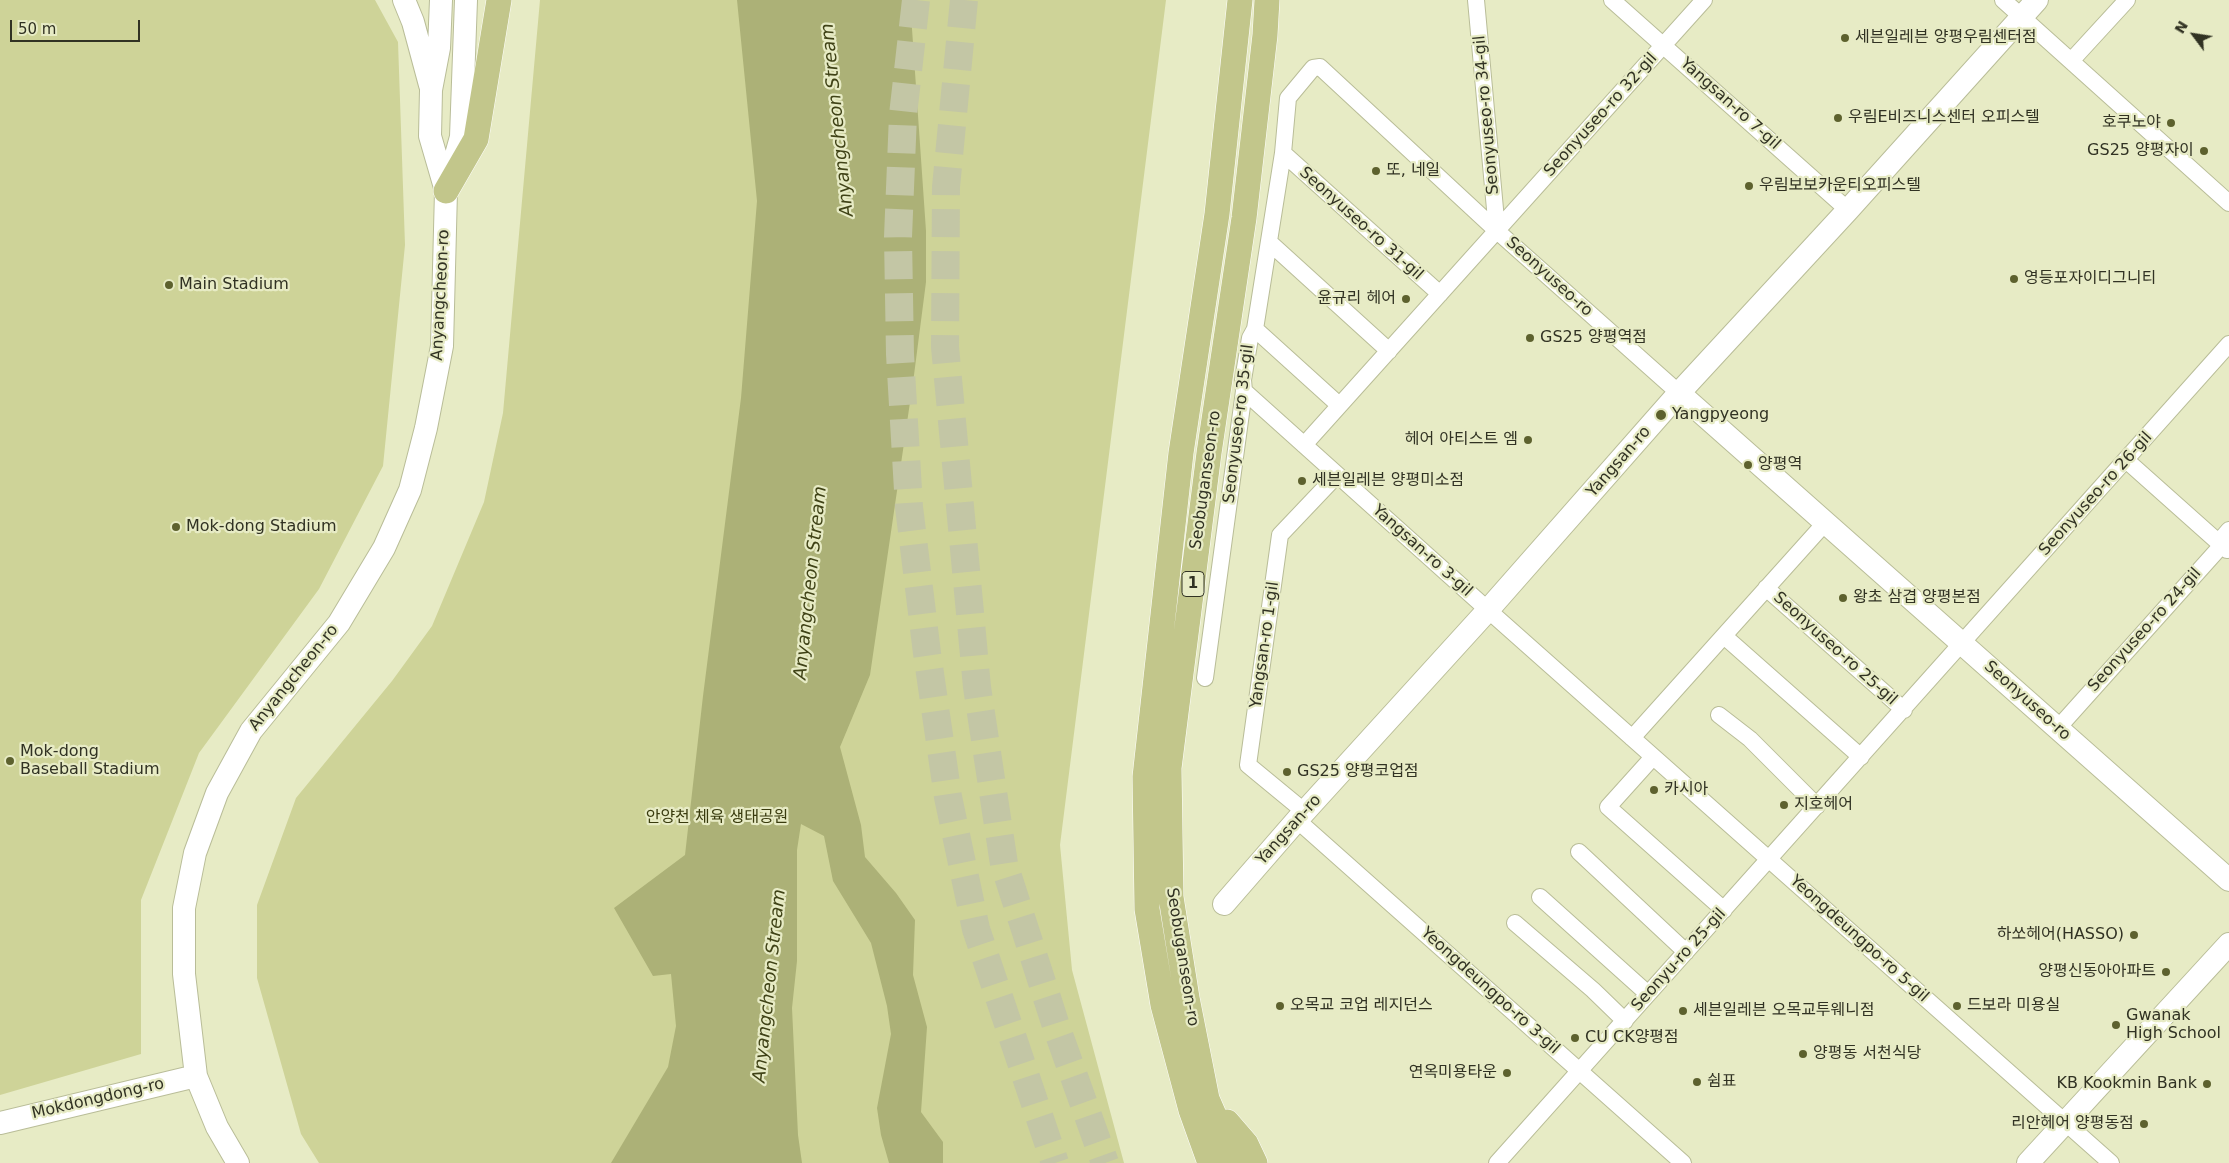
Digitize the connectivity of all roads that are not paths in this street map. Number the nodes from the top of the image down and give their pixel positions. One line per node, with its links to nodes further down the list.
1 (404, 0): 17 (street)
2 (441, 0): 17 (street, Anyangcheon-ro)
3 (466, 0): 19 (street, Anyangcheon-ro)
4 (499, 0): 19 (main road)
5 (1240, 0): 63 (main road, Seobuganseon-ro / 1)
6 (1267, 0): 63 (main road, Seobuganseon-ro / 1)
7 (1476, 0): 22 (street, Seonyuseo-ro 34-gil)
8 (1612, 0): 14 (street, Yangsan-ro 7-gil)
9 (1704, 0): 14 (street, Seonyuseo-ro 32-gil)
10 (2003, 0): 13 (street)
11 (2037, 0): 13 (street, Yangsan-ro)
12 (2127, 0): 15 (street)
13 (2022, 17): 15 (street); 21 (street, Yangsan-ro)
14 (1664, 45): 21 (street, Yangsan-ro 7-gil); 22 (street, Seonyuseo-ro 32-gil)
15 (2071, 62): 20 (street)
16 (1320, 67): 18 (street, Seonyuseo-ro 35-gil); 22 (street, Seonyuseo-ro)
17 (431, 90): 19 (street, Anyangcheon-ro)
18 (1283, 153): 23 (street, Seonyuseo-ro 35-gil); 24 (street, Seonyuseo-ro 31-gil)
19 (446, 191): 62 (street, Anyangcheon-ro)
20 (2229, 203)
21 (1848, 210): 29 (street, Yangsan-ro)
22 (1497, 230): 24 (street); 29 (street, Seonyuseo-ro)
23 (1269, 242): 25 (street, Seonyuseo-ro 35-gil); 27 (street)
24 (1440, 294): 27 (street)
25 (1256, 329): 28 (street, Seonyuseo-ro 35-gil); 30 (street)
26 (2229, 344): 32 (street, Seonyuseo-ro 26-gil)
27 (1389, 351): 30 (street)
28 (1244, 391): 31 (street, Yangsan-ro 3-gil); 41 (street, Seonyuseo-ro 35-gil)
29 (1679, 393): 34 (street, Seonyuseo-ro); 38 (street, Yangsan-ro)
30 (1339, 405): 31 (street)
31 (1304, 445): 33 (street, Yangsan-ro 3-gil)
32 (2126, 460): 36 (street); 40 (street, Seonyuseo-ro 26-gil)
33 (1337, 474): 38 (street, Yangsan-ro 3-gil); 49 (street, Yangsan-ro 1-gil)
34 (1825, 523): 37 (street); 40 (street, Seonyuseo-ro)
35 (2229, 530): 36 (street, Seonyuseo-ro 24-gil)
36 (2225, 548): 44 (street, Seonyuseo-ro 24-gil)
37 (1766, 588): 39 (street); 42 (street, Seonyuseo-ro 25-gil)
38 (1488, 610): 45 (street, Yeongdeungpo-ro 5-gil); 49 (street, Yangsan-ro)
39 (1724, 636): 45 (street); 47 (street)
40 (1963, 644): 42 (street, Seonyu-ro 25-gil); 44 (street, Seonyuseo-ro)
41 (1205, 678)
42 (1904, 710): 47 (street, Seonyu-ro 25-gil)
43 (1719, 715): 48 (street)
44 (2058, 728): 52 (street, Seonyuseo-ro)
45 (1632, 738): 46 (street, Yeongdeungpo-ro 5-gil)
46 (1653, 757): 51 (street, Yeongdeungpo-ro 5-gil); 55 (street)
47 (1861, 758): 48 (street, Seonyu-ro 25-gil)
48 (1817, 806): 51 (street, Seonyu-ro 25-gil)
49 (1301, 816): 54 (street, Yangsan-ro); 61 (street, Yeongdeungpo-ro 3-gil)
50 (1579, 852): 58 (street)
51 (1769, 860): 55 (street, Seonyu-ro 25-gil); 64 (street, Yeongdeungpo-ro 5-gil)
52 (2229, 880)
53 (1540, 897): 59 (street)
54 (1224, 904)
55 (1724, 910): 58 (street, Seonyu-ro 25-gil)
56 (1514, 923): 60 (street)
57 (2229, 944): 64 (street)
58 (1686, 952): 59 (street, Seonyu-ro 25-gil)
59 (1648, 994): 60 (street, Seonyu-ro 25-gil)
60 (1625, 1021): 61 (street, Seonyu-ro 25-gil)
61 (1579, 1071): 71 (street, Seonyu-ro 25-gil); 72 (street, Yeongdeungpo-ro 3-gil)
62 (196, 1076): 65 (street, Mokdongdong-ro); 66 (street, Anyangcheon-ro)
63 (1199, 1104): 67 (main road); 68 (main road, Seobuganseon-ro / 1); 69 (main road, Seobuganseon-ro / 1); 70 (main road)
64 (2066, 1122): 73 (street); 74 (street, Yeongdeungpo-ro 5-gil)
65 (0, 1123)
66 (238, 1163)
67 (1195, 1163)
68 (1210, 1163)
69 (1235, 1163)
70 (1255, 1163)
71 (1498, 1163)
72 (1683, 1163)
73 (2028, 1163)
74 (2111, 1163)

